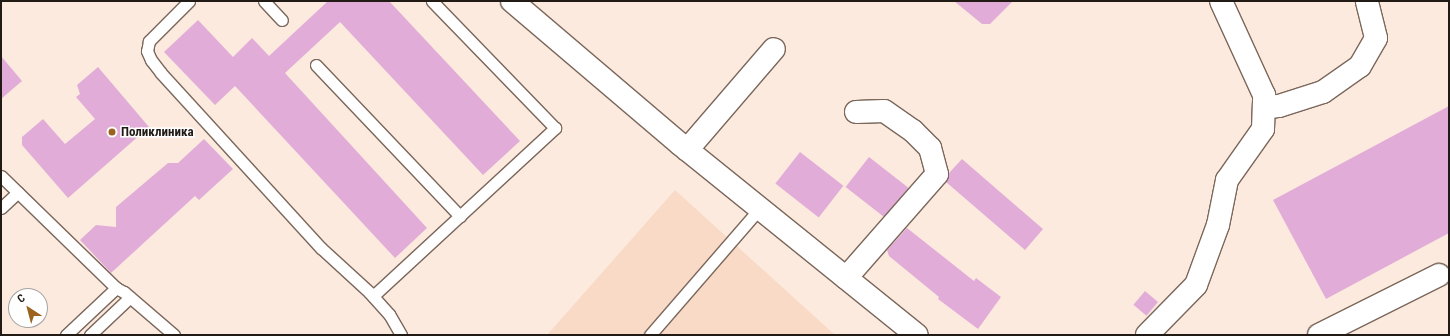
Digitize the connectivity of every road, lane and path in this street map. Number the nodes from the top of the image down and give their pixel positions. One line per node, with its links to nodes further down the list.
1 (189, 1): 21 (lane)
2 (264, 1): 7 (lane)
3 (432, 1): 17 (lane)
4 (512, 1): 12 (street)
5 (1222, 1): 10 (street)
6 (1367, 1): 10 (street)
7 (282, 20)
8 (774, 49): 12 (street)
9 (316, 65): 17 (lane)
10 (1264, 108): 29 (street)
11 (856, 112): 19 (street)
12 (687, 150): 16 (street)
13 (1, 176): 14 (lane)
14 (18, 192): 15 (lane); 20 (lane)
15 (1, 208)
16 (760, 208): 19 (street); 27 (lane)
17 (460, 216): 21 (lane)
18 (1439, 275): 30 (street)
19 (846, 278): 28 (street)
20 (116, 288): 22 (lane); 23 (lane)
21 (373, 296): 26 (lane)
22 (130, 297): 24 (lane); 25 (lane)
23 (66, 335)
24 (90, 335)
25 (174, 335)
26 (401, 335)
27 (650, 335)
28 (917, 335)
29 (1147, 335)
30 (1318, 335)

